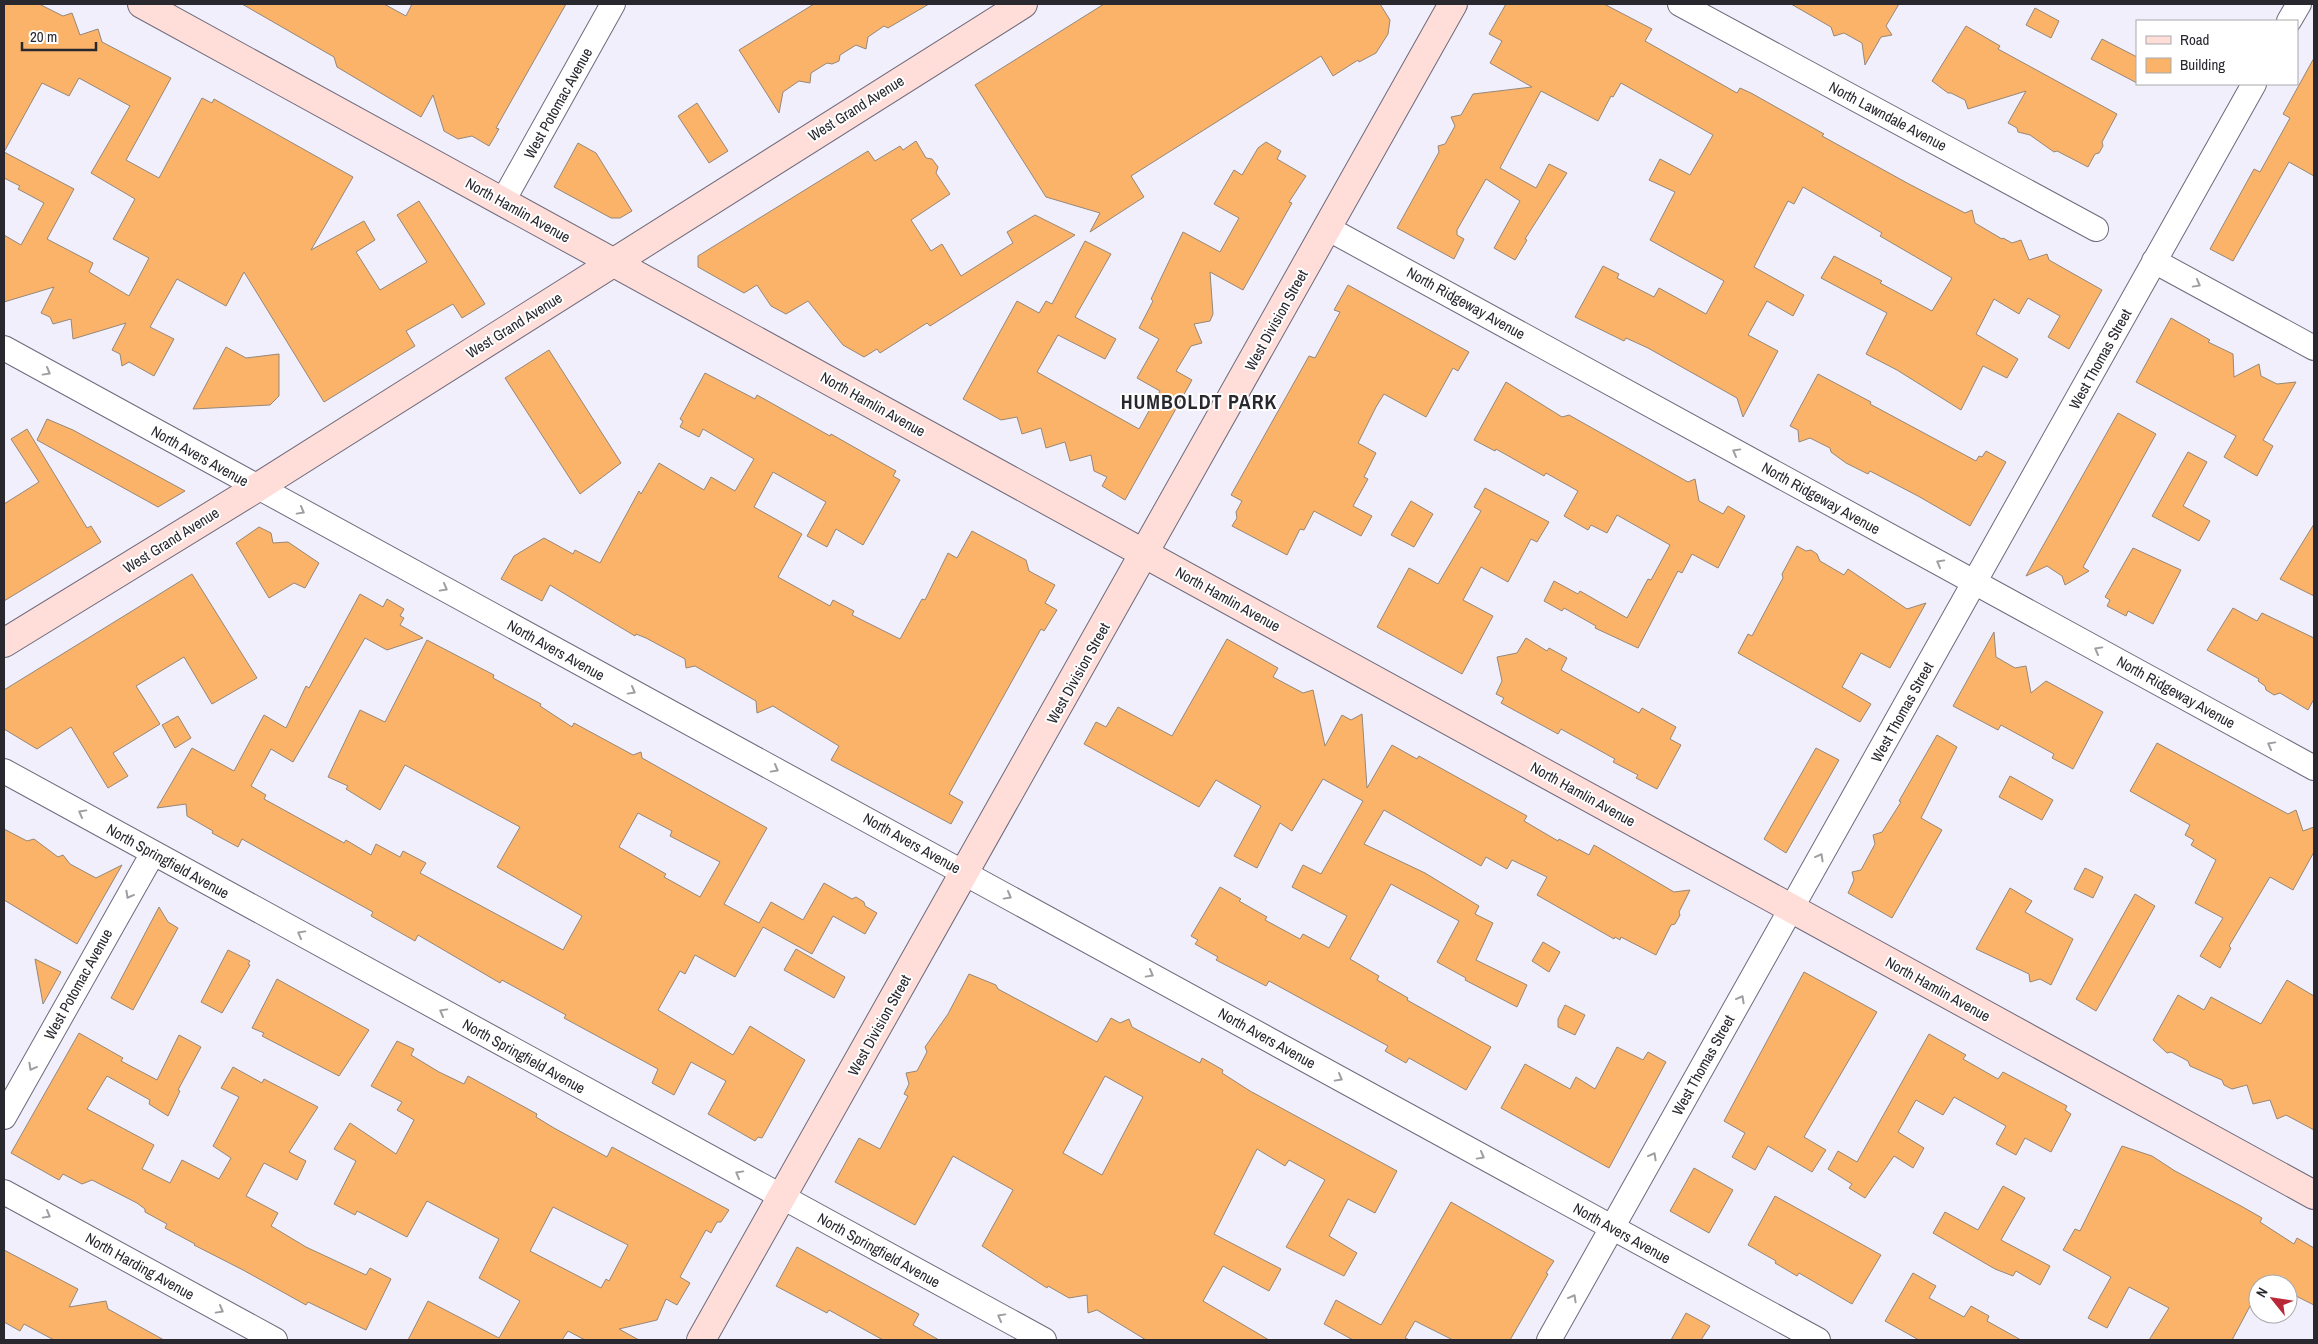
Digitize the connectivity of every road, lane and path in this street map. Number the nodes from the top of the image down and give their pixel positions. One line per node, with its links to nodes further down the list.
1 (142, 4): 9 (main road, North Hamlin Avenue)
2 (613, 4): 9 (street, West Potomac Avenue)
3 (1023, 4): 12 (main road, West Grand Avenue)
4 (1452, 4): 10 (main road, West Division Street)
5 (1680, 4): 11 (street, North Lawndale Avenue)
6 (2299, 4): 7 (street)
7 (2290, 20)
8 (2253, 85): 13 (street, West Thomas Street)
9 (503, 201): 12 (main road, North Hamlin Avenue)
10 (1328, 228): 17 (main road, West Division Street); 18 (street, North Ridgeway Avenue, one-way to 10)
11 (2096, 229)
12 (612, 261): 16 (main road, West Grand Avenue); 17 (main road, North Hamlin Avenue)
13 (2154, 261): 15 (street, one-way to 15); 18 (street, West Thomas Street)
14 (4, 348): 16 (street, North Avers Avenue, one-way to 16)
15 (2314, 348)
16 (258, 487): 19 (main road, West Grand Avenue); 23 (street, North Avers Avenue, one-way to 23)
17 (1145, 554): 23 (main road, West Division Street); 24 (main road, North Hamlin Avenue)
18 (1974, 582): 20 (street, North Ridgeway Avenue, one-way to 18); 24 (street, West Thomas Street, one-way to 18)
19 (4, 643)
20 (2314, 768)
21 (4, 771): 22 (street, North Springfield Avenue, one-way to 21)
22 (153, 852): 25 (street, West Potomac Avenue, one-way to 25); 28 (street, North Springfield Avenue, one-way to 22)
23 (965, 872): 28 (main road, West Division Street); 29 (street, North Avers Avenue, one-way to 29)
24 (1792, 908): 27 (main road, North Hamlin Avenue); 29 (street, West Thomas Street, one-way to 24)
25 (4, 1117)
26 (4, 1192): 30 (street, North Harding Avenue, one-way to 30)
27 (2314, 1195)
28 (782, 1197): 31 (main road, West Division Street); 32 (street, North Springfield Avenue, one-way to 28)
29 (1612, 1227): 33 (street, West Thomas Street, one-way to 29); 34 (street, North Avers Avenue)
30 (275, 1340)
31 (701, 1340)
32 (1044, 1340)
33 (1549, 1340)
34 (1818, 1340)

